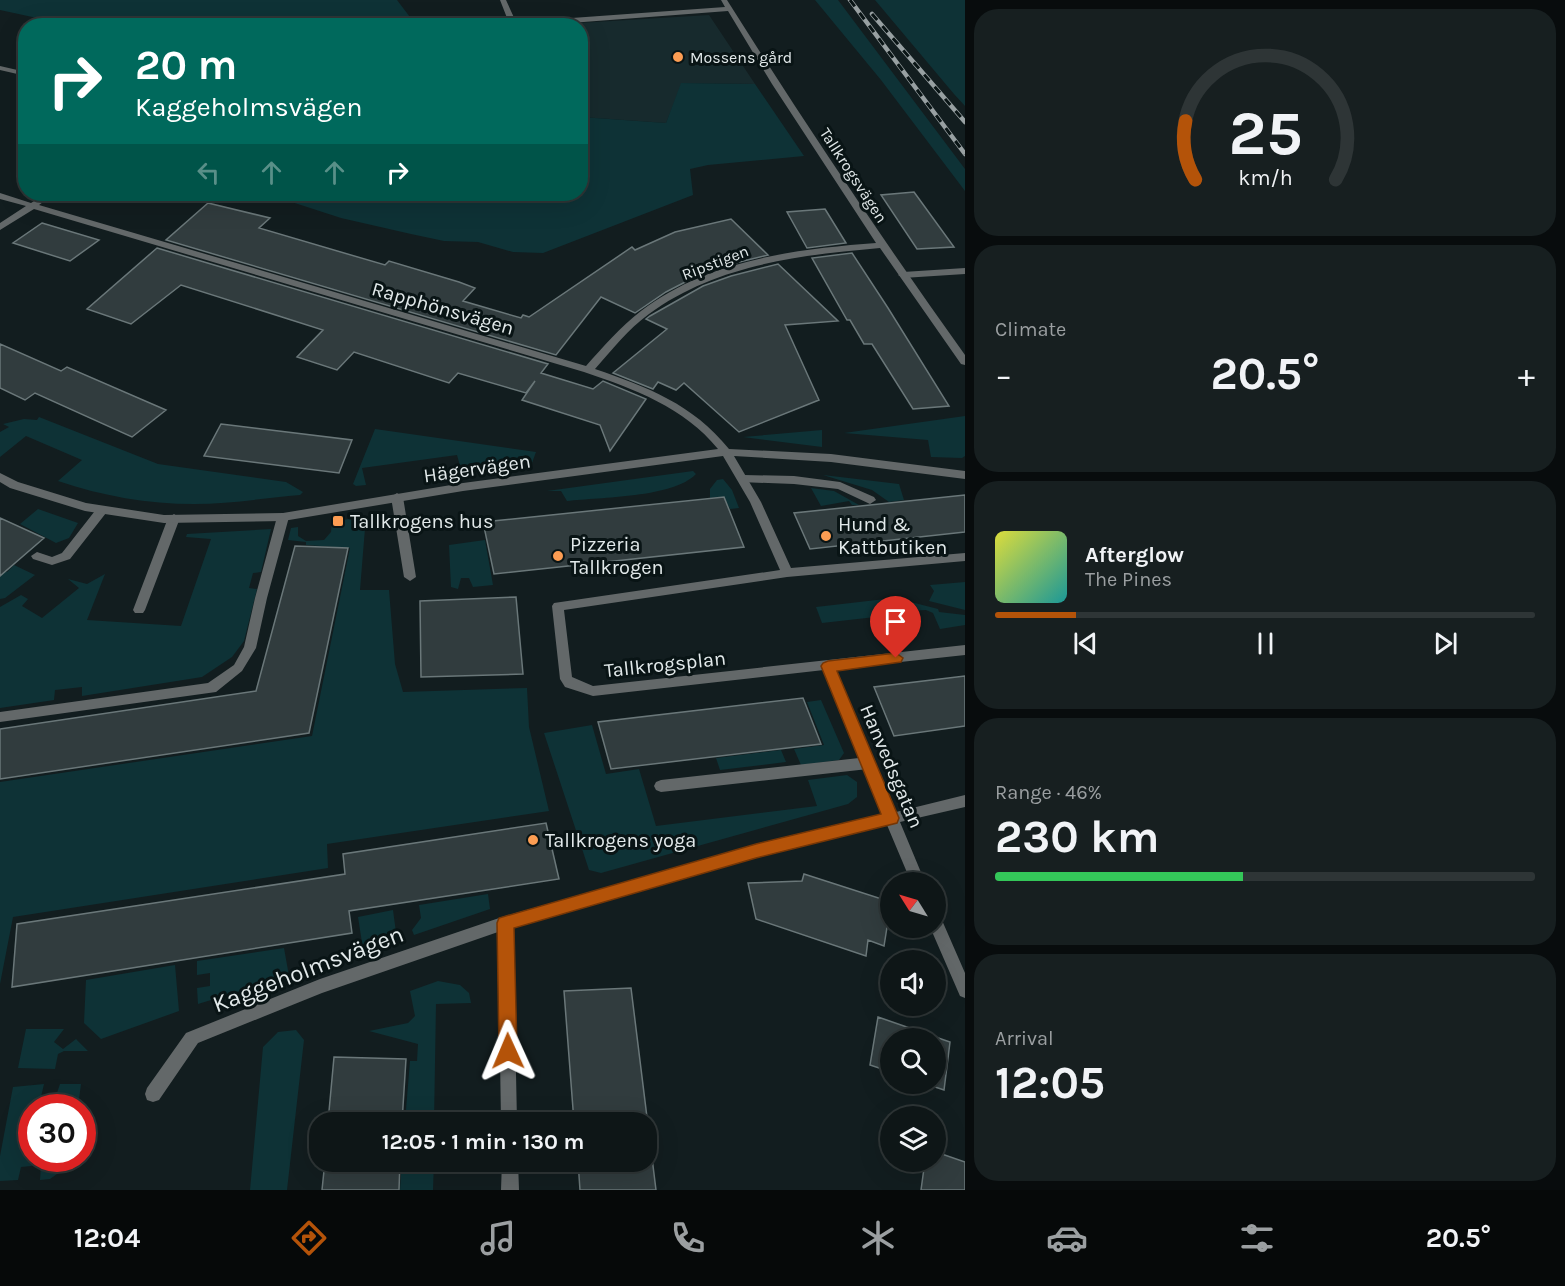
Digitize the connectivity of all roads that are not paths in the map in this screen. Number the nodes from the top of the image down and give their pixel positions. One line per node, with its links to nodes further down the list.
1 (503, 0): 4 (street)
2 (724, 0): 3 (street, Tallkrogsvägen)
3 (730, 9): 5 (street); 12 (street, Tallkrogsvägen)
4 (510, 18)
5 (588, 19)
6 (0, 68): 7 (street)
7 (18, 72)
8 (0, 196): 10 (street, Rapphönsvägen)
9 (39, 201): 10 (street)
10 (32, 205): 11 (street); 16 (street, Rapphönsvägen)
11 (0, 227)
12 (882, 245): 14 (street, Tallkrogsvägen); 16 (street, Ripstigen)
13 (965, 271): 14 (street)
14 (903, 275): 15 (street, Tallkrogsvägen)
15 (965, 363)
16 (588, 370): 17 (street, Rapphönsvägen)
17 (725, 452): 18 (street, Hägervägen); 20 (street, Rapphönsvägen); 21 (street, Hägervägen)
18 (965, 475)
19 (0, 477): 23 (street, Hägervägen)
20 (744, 479): 22 (street); 28 (street, Rapphönsvägen)
21 (397, 497): 24 (street, Hägervägen); 29 (street)
22 (870, 500)
23 (102, 510): 25 (street, Hägervägen); 26 (street)
24 (283, 517): 25 (street, Hägervägen); 33 (street)
25 (174, 518): 30 (street)
26 (37, 556)
27 (965, 558): 28 (street, Tallkrogsplan)
28 (787, 573): 32 (street, Tallkrogsplan)
29 (410, 577)
30 (139, 610)
31 (965, 650): 32 (street, Tallkrogsplan)
32 (828, 666): 34 (street, Hanvedsgatan)
33 (0, 717)
34 (868, 763): 35 (street); 37 (street, Hanvedsgatan)
35 (661, 786)
36 (965, 801): 37 (street, Kaggeholmsvägen)
37 (891, 818): 38 (street, Hanvedsgatan); 39 (street, Kaggeholmsvägen)
38 (914, 872)
39 (505, 923): 42 (street, Kaggeholmsvägen); 43 (street)
40 (942, 938): 41 (street)
41 (965, 991)
42 (153, 1094)
43 (509, 1112)
44 (510, 1172): 45 (street)
45 (510, 1190)

